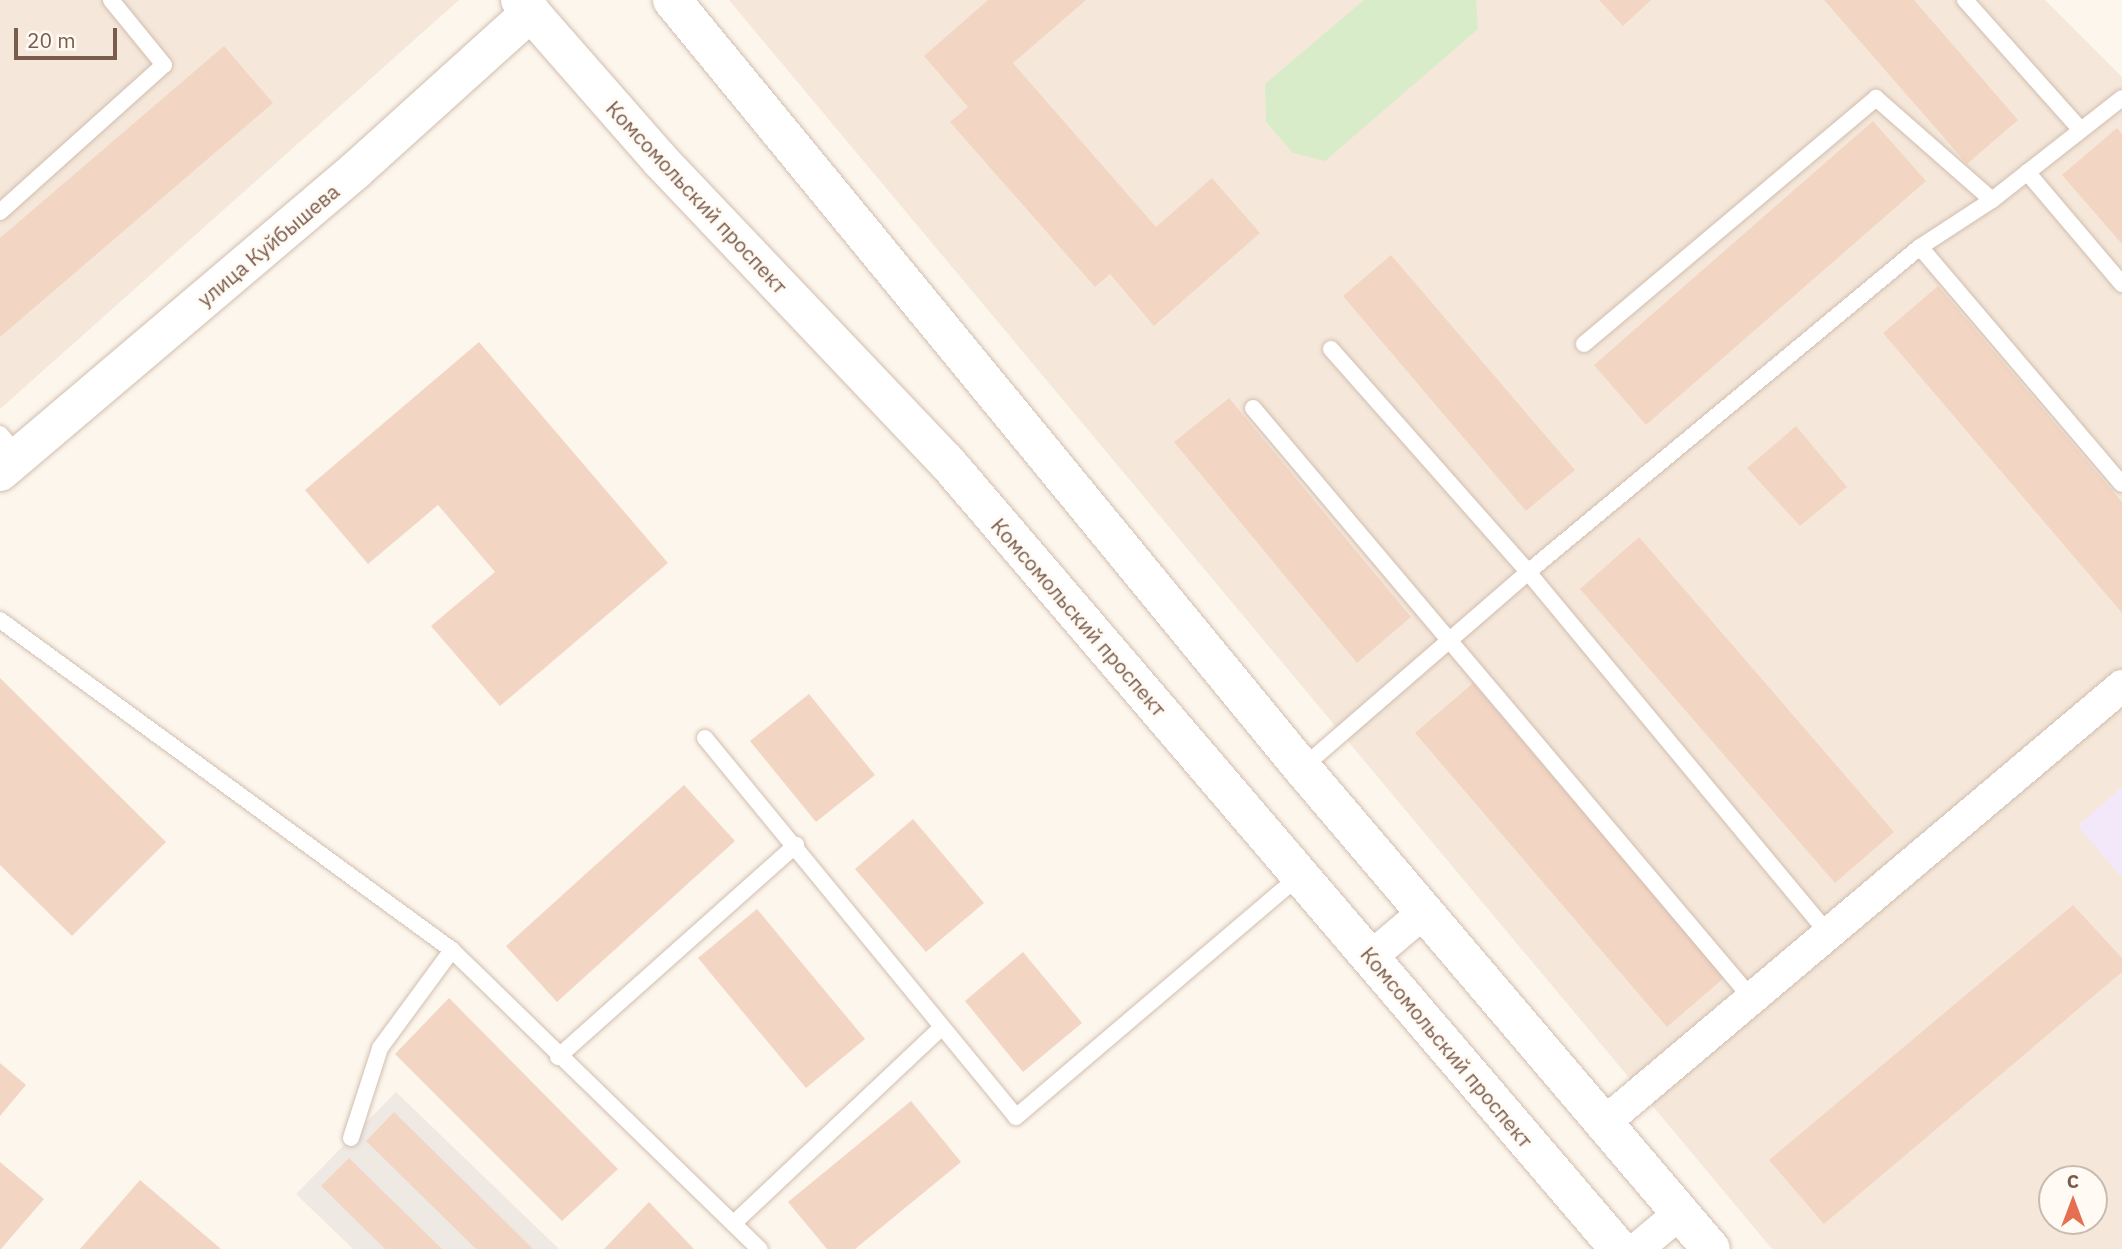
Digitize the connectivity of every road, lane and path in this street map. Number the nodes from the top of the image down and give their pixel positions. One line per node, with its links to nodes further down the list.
1 (111, 0): 9 (lane)
2 (672, 0): 22 (main road)
3 (1965, 0): 6 (lane)
4 (532, 4): 15 (main road, улица Куйбышева); 24 (main road, Комсомольский проспект)
5 (2122, 98): 6 (lane)
6 (2079, 128): 7 (lane)
7 (2028, 172): 8 (lane); 11 (lane)
8 (1992, 200): 10 (lane); 12 (lane)
9 (0, 212)
10 (1920, 247): 16 (lane); 17 (lane)
11 (2122, 284)
12 (1584, 344)
13 (1331, 349): 17 (lane)
14 (1253, 408): 19 (lane)
15 (6, 454)
16 (2122, 484)
17 (1528, 572): 19 (lane); 26 (lane)
18 (0, 620): 27 (lane)
19 (1450, 638): 22 (lane); 29 (lane)
20 (2122, 686): 26 (street)
21 (705, 738): 23 (lane)
22 (1302, 768): 25 (main road)
23 (796, 845): 30 (lane); 31 (lane)
24 (1300, 875): 28 (main road, Комсомольский проспект); 30 (lane)
25 (1424, 912): 28 (street); 32 (main road)
26 (1830, 936): 29 (street)
27 (452, 950): 31 (lane); 33 (lane)
28 (1371, 957): 37 (main road, Комсомольский проспект)
29 (1754, 1001): 32 (street)
30 (941, 1028): 35 (lane)
31 (558, 1057): 35 (lane)
32 (1604, 1123): 34 (main road)
33 (351, 1138)
34 (1680, 1213): 38 (street); 39 (main road)
35 (734, 1223): 36 (lane)
36 (760, 1249)
37 (1619, 1249)
38 (1637, 1249)
39 (1711, 1249)

